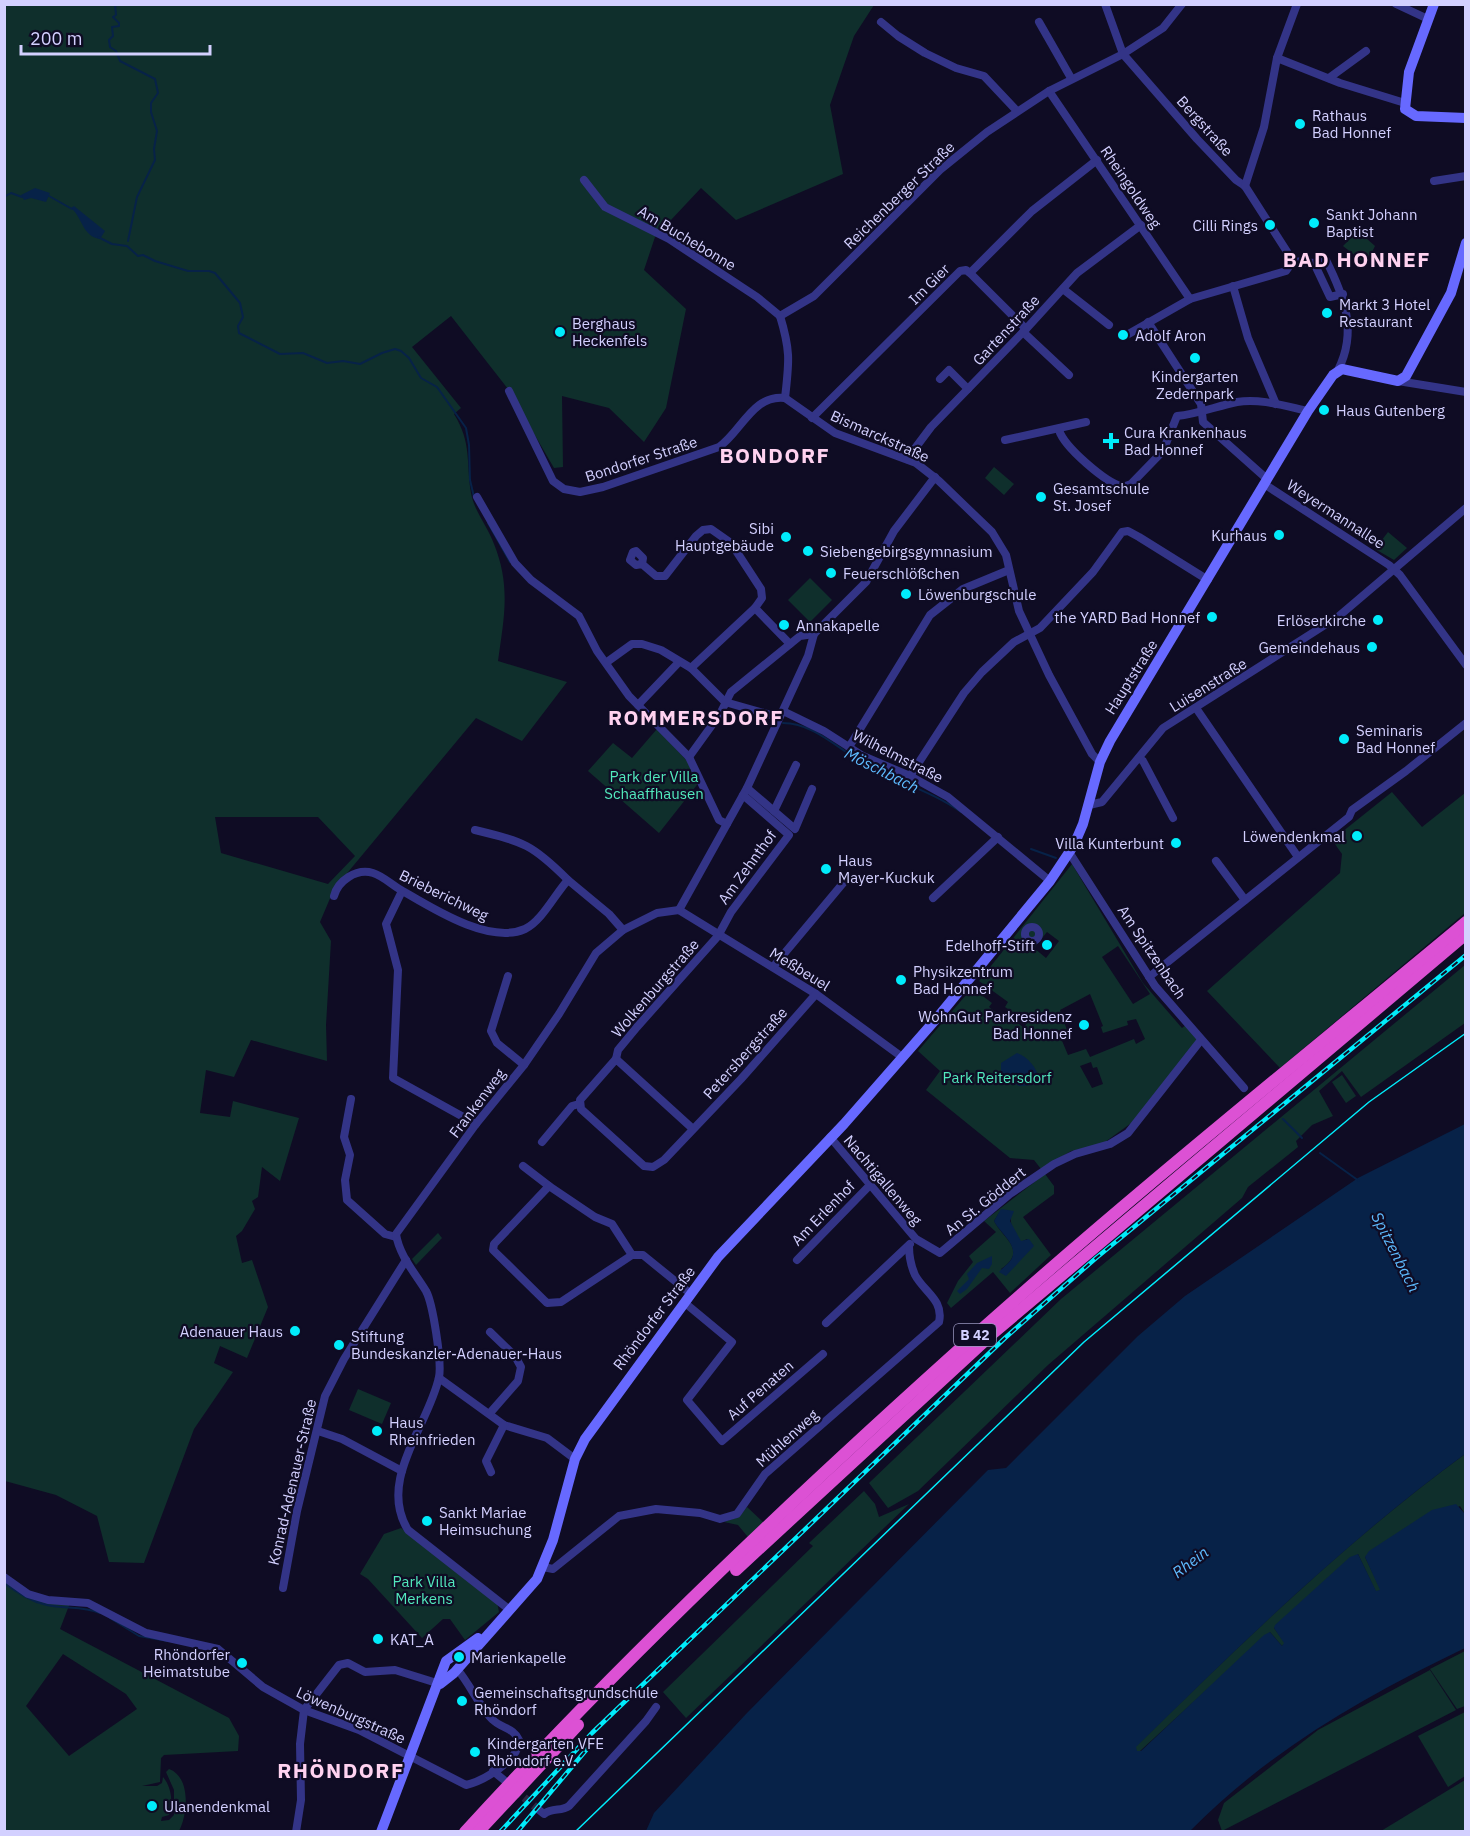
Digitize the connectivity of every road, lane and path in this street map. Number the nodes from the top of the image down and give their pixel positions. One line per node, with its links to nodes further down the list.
1 (1105, 4): 10 (street, Bergstraße)
2 (1182, 4): 10 (street, Reichenberger Straße)
3 (1297, 4): 11 (street)
4 (1396, 4): 6 (street)
5 (1434, 4): 6 (main road)
6 (1428, 19): 15 (main road)
7 (881, 22): 16 (street)
8 (1039, 22): 12 (street)
9 (1366, 51): 13 (street)
10 (1123, 54): 12 (street, Reichenberger Straße); 22 (street, Bergstraße)
11 (1277, 58): 13 (street); 22 (street)
12 (1071, 78): 14 (street, Reichenberger Straße)
13 (1329, 78): 15 (street)
14 (1049, 91): 16 (street, Reichenberger Straße); 18 (street, Rheingoldweg)
15 (1405, 103): 17 (main road)
16 (1016, 110): 32 (street, Reichenberger Straße)
17 (1466, 118)
18 (1097, 160): 23 (street, Rheingoldweg); 27 (street, Im Gier)
19 (1466, 176): 21 (street)
20 (584, 180): 32 (street, Am Buchebonne)
21 (1434, 181)
22 (1245, 186): 25 (street, Bergstraße)
23 (1141, 225): 29 (street, Gartenstraße); 31 (street, Rheingoldweg)
24 (1466, 243): 40 (main road)
25 (1293, 261): 26 (street); 28 (street)
26 (1314, 263): 30 (street, Hauptstraße); 30 (street)
27 (970, 273): 35 (street); 48 (street, Im Gier)
28 (1233, 286): 31 (street); 45 (street)
29 (1062, 288): 34 (street); 35 (street, Gartenstraße)
30 (1343, 294): 37 (street, Hauptstraße)
31 (1190, 299): 33 (street)
32 (780, 316): 44 (street)
33 (1148, 322): 36 (street); 47 (street, Weyermannallee)
34 (1109, 325)
35 (1025, 331): 38 (street); 41 (street, Gartenstraße)
36 (1125, 336)
37 (1338, 370): 40 (main road); 46 (main road, Hauptstraße)
38 (1069, 375)
39 (940, 380): 41 (street)
40 (1404, 380): 43 (street)
41 (968, 389): 52 (street, Gartenstraße)
42 (509, 391): 44 (street, Bondorfer Straße)
43 (1466, 392)
44 (785, 398): 48 (street, Bismarckstraße)
45 (1276, 404): 46 (street); 47 (street)
46 (1308, 411): 54 (main road, Hauptstraße)
47 (1202, 413): 50 (street); 54 (street, Weyermannallee)
48 (813, 418): 52 (street, Bismarckstraße)
49 (1086, 422): 50 (street)
50 (1059, 430): 51 (street)
51 (1005, 440)
52 (907, 459): 53 (street, Bismarckstraße)
53 (934, 477): 59 (street, Bismarckstraße); 63 (street)
54 (1265, 481): 58 (street, Weyermannallee); 60 (main road, Hauptstraße)
55 (477, 497): 65 (street)
56 (1466, 508): 58 (street, Luisenstraße)
57 (642, 564): 61 (street)
58 (1393, 569): 67 (street, Weyermannallee); 71 (street, Luisenstraße)
59 (1009, 570): 62 (street, Bismarckstraße); 74 (street)
60 (1208, 580): 62 (street); 77 (main road, Hauptstraße)
61 (755, 608): 64 (street); 68 (street)
62 (1030, 633): 77 (street, Bismarckstraße); 79 (street)
63 (814, 634): 64 (street); 72 (street)
64 (790, 644): 69 (street)
65 (607, 662): 66 (street); 70 (street)
66 (679, 662): 68 (street); 70 (street)
67 (1466, 665)
68 (691, 668): 69 (street)
69 (725, 702): 72 (street, Wilhelmstraße); 75 (street)
70 (638, 705): 75 (street)
71 (1196, 708): 76 (street, Luisenstraße); 89 (street)
72 (780, 714): 74 (street, Wilhelmstraße); 81 (street)
73 (1466, 723): 89 (street)
74 (849, 747): 79 (street, Wilhelmstraße)
75 (689, 757): 85 (street)
76 (1139, 758): 82 (street, Luisenstraße); 84 (street)
77 (1100, 762): 82 (main road, Hauptstraße)
78 (796, 765): 83 (street)
79 (910, 776): 87 (street, Wilhelmstraße)
80 (812, 789): 83 (street)
81 (745, 792): 83 (street); 85 (street); 102 (street, Am Zehnthof)
82 (1089, 805): 88 (main road, Hauptstraße)
83 (774, 811)
84 (1173, 818)
85 (727, 824): 98 (street)
86 (475, 830): 91 (street)
87 (998, 837): 92 (street, Wilhelmstraße); 96 (street)
88 (1069, 852): 92 (main road, Hauptstraße); 105 (street, Am Spitzenbach)
89 (1298, 857): 97 (street)
90 (1216, 861): 97 (street)
91 (568, 880): 94 (street, Brieberichweg); 100 (street)
92 (1050, 881): 108 (main road, Hauptstraße)
93 (844, 882): 103 (street)
94 (402, 891): 95 (street, Brieberichweg); 114 (street)
95 (334, 896)
96 (933, 898)
97 (1245, 900): 105 (street)
98 (679, 910): 100 (street, Frankenweg); 102 (street, Meßbeuel)
99 (1466, 922): 149 (highway, B 42)
100 (623, 930): 110 (street, Frankenweg)
101 (1466, 934): 149 (highway, B 42)
102 (718, 936): 103 (street, Meßbeuel); 109 (street, Wolkenburgstraße)
103 (773, 967): 106 (street, Meßbeuel)
104 (508, 976): 110 (street)
105 (1149, 977): 107 (street, Am Spitzenbach)
106 (816, 994): 108 (street, Meßbeuel); 115 (street, Petersbergstraße)
107 (1201, 1040): 111 (street, Am Spitzenbach); 122 (street, An St. Göddert)
108 (902, 1057): 116 (main road, Rhöndorfer Straße)
109 (616, 1059): 113 (street); 115 (street)
110 (524, 1065): 114 (street, Frankenweg)
111 (1244, 1088)
112 (351, 1099): 121 (street)
113 (579, 1104): 115 (street, Petersbergstraße); 117 (street)
114 (476, 1124): 121 (street, Frankenweg)
115 (693, 1128)
116 (830, 1137): 119 (street, Nachtigallenweg); 127 (main road, Rhöndorfer Straße)
117 (542, 1142)
118 (524, 1166): 120 (street)
119 (870, 1185): 122 (street, Nachtigallenweg); 126 (street, Am Erlenhof)
120 (549, 1186): 124 (street); 124 (street)
121 (396, 1237): 125 (street)
122 (916, 1239): 123 (street)
123 (909, 1246): 128 (street, Nachtigallenweg); 129 (street)
124 (632, 1255): 127 (street)
125 (406, 1260): 132 (street); 135 (street, Konrad-Adenauer-Straße)
126 (796, 1260)
127 (688, 1299): 131 (street, Auf Penaten); 136 (main road, Rhöndorfer Straße)
128 (941, 1314): 139 (street, Mühlenweg)
129 (826, 1323)
130 (490, 1332): 133 (street)
131 (823, 1354)
132 (439, 1378): 133 (street); 137 (street)
133 (489, 1413): 134 (street)
134 (504, 1425): 136 (street); 138 (street)
135 (318, 1431): 137 (street); 141 (street, Konrad-Adenauer-Straße)
136 (575, 1459): 139 (main road, Rhöndorfer Straße)
137 (402, 1471): 142 (street)
138 (491, 1472)
139 (543, 1568): 142 (main road, Rhöndorfer Straße)
140 (4, 1577): 146 (street, Löwenburgstraße)
141 (283, 1588)
142 (510, 1610): 143 (main road, Rhöndorfer Straße)
143 (452, 1669): 144 (main road, Rhöndorfer Straße); 148 (street)
144 (440, 1684): 146 (street); 147 (main road)
145 (656, 1707): 151 (street)
146 (304, 1710): 147 (street, Löwenburgstraße); 152 (street)
147 (410, 1755): 148 (street, Löwenburgstraße); 153 (main road)
148 (494, 1771): 149 (street)
149 (512, 1782): 150 (highway, B 42)
150 (501, 1799): 154 (highway, B 42); 155 (highway, B 42)
151 (539, 1810)
152 (296, 1832)
153 (381, 1832)
154 (465, 1832)
155 (478, 1832)

